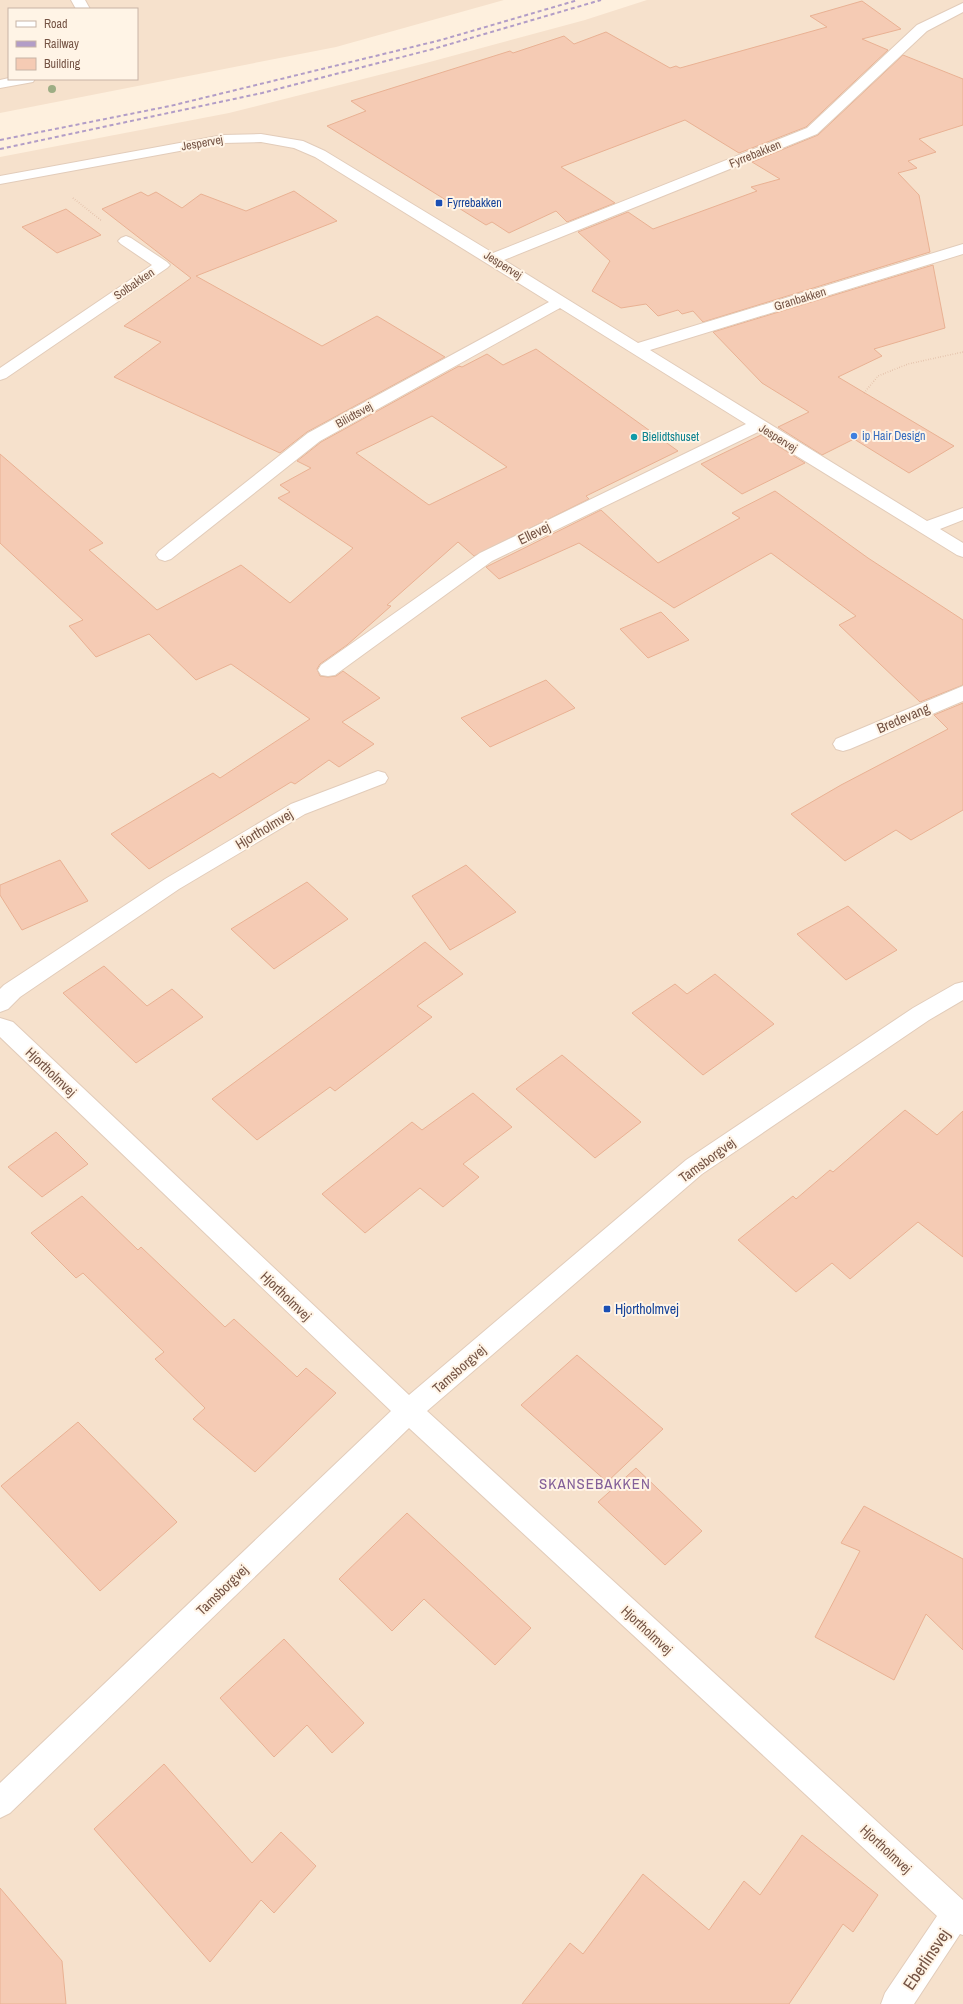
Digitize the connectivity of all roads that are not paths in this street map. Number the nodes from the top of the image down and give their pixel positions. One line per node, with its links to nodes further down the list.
1 (963, 7): 7 (street, Fyrrebakken)
2 (22, 80): 3 (street)
3 (0, 84)
4 (0, 180): 7 (street, Jespervej)
5 (126, 241): 10 (street, Solbakken)
6 (963, 249): 9 (street, Granbakken)
7 (493, 258): 8 (street, Jespervej)
8 (560, 302): 9 (street, Jespervej); 15 (street, Bilidtsvej)
9 (637, 349): 11 (street, Jespervej)
10 (0, 375)
11 (758, 425): 13 (street, Jespervej); 16 (street, Ellevej)
12 (963, 514): 13 (street)
13 (926, 528): 14 (street, Jespervej)
14 (963, 551)
15 (165, 555)
16 (328, 670)
17 (963, 693): 18 (street, Bredevang)
18 (843, 744)
19 (378, 778): 21 (street, Hjortholmvej)
20 (963, 990): 23 (street, Tamsborgvej)
21 (0, 1003)
22 (0, 1027): 23 (street, Hjortholmvej)
23 (409, 1412): 24 (street, Tamsborgvej); 25 (street, Hjortholmvej)
24 (0, 1803)
25 (960, 1917): 26 (street, Eberlinsvej)
26 (896, 2004)

